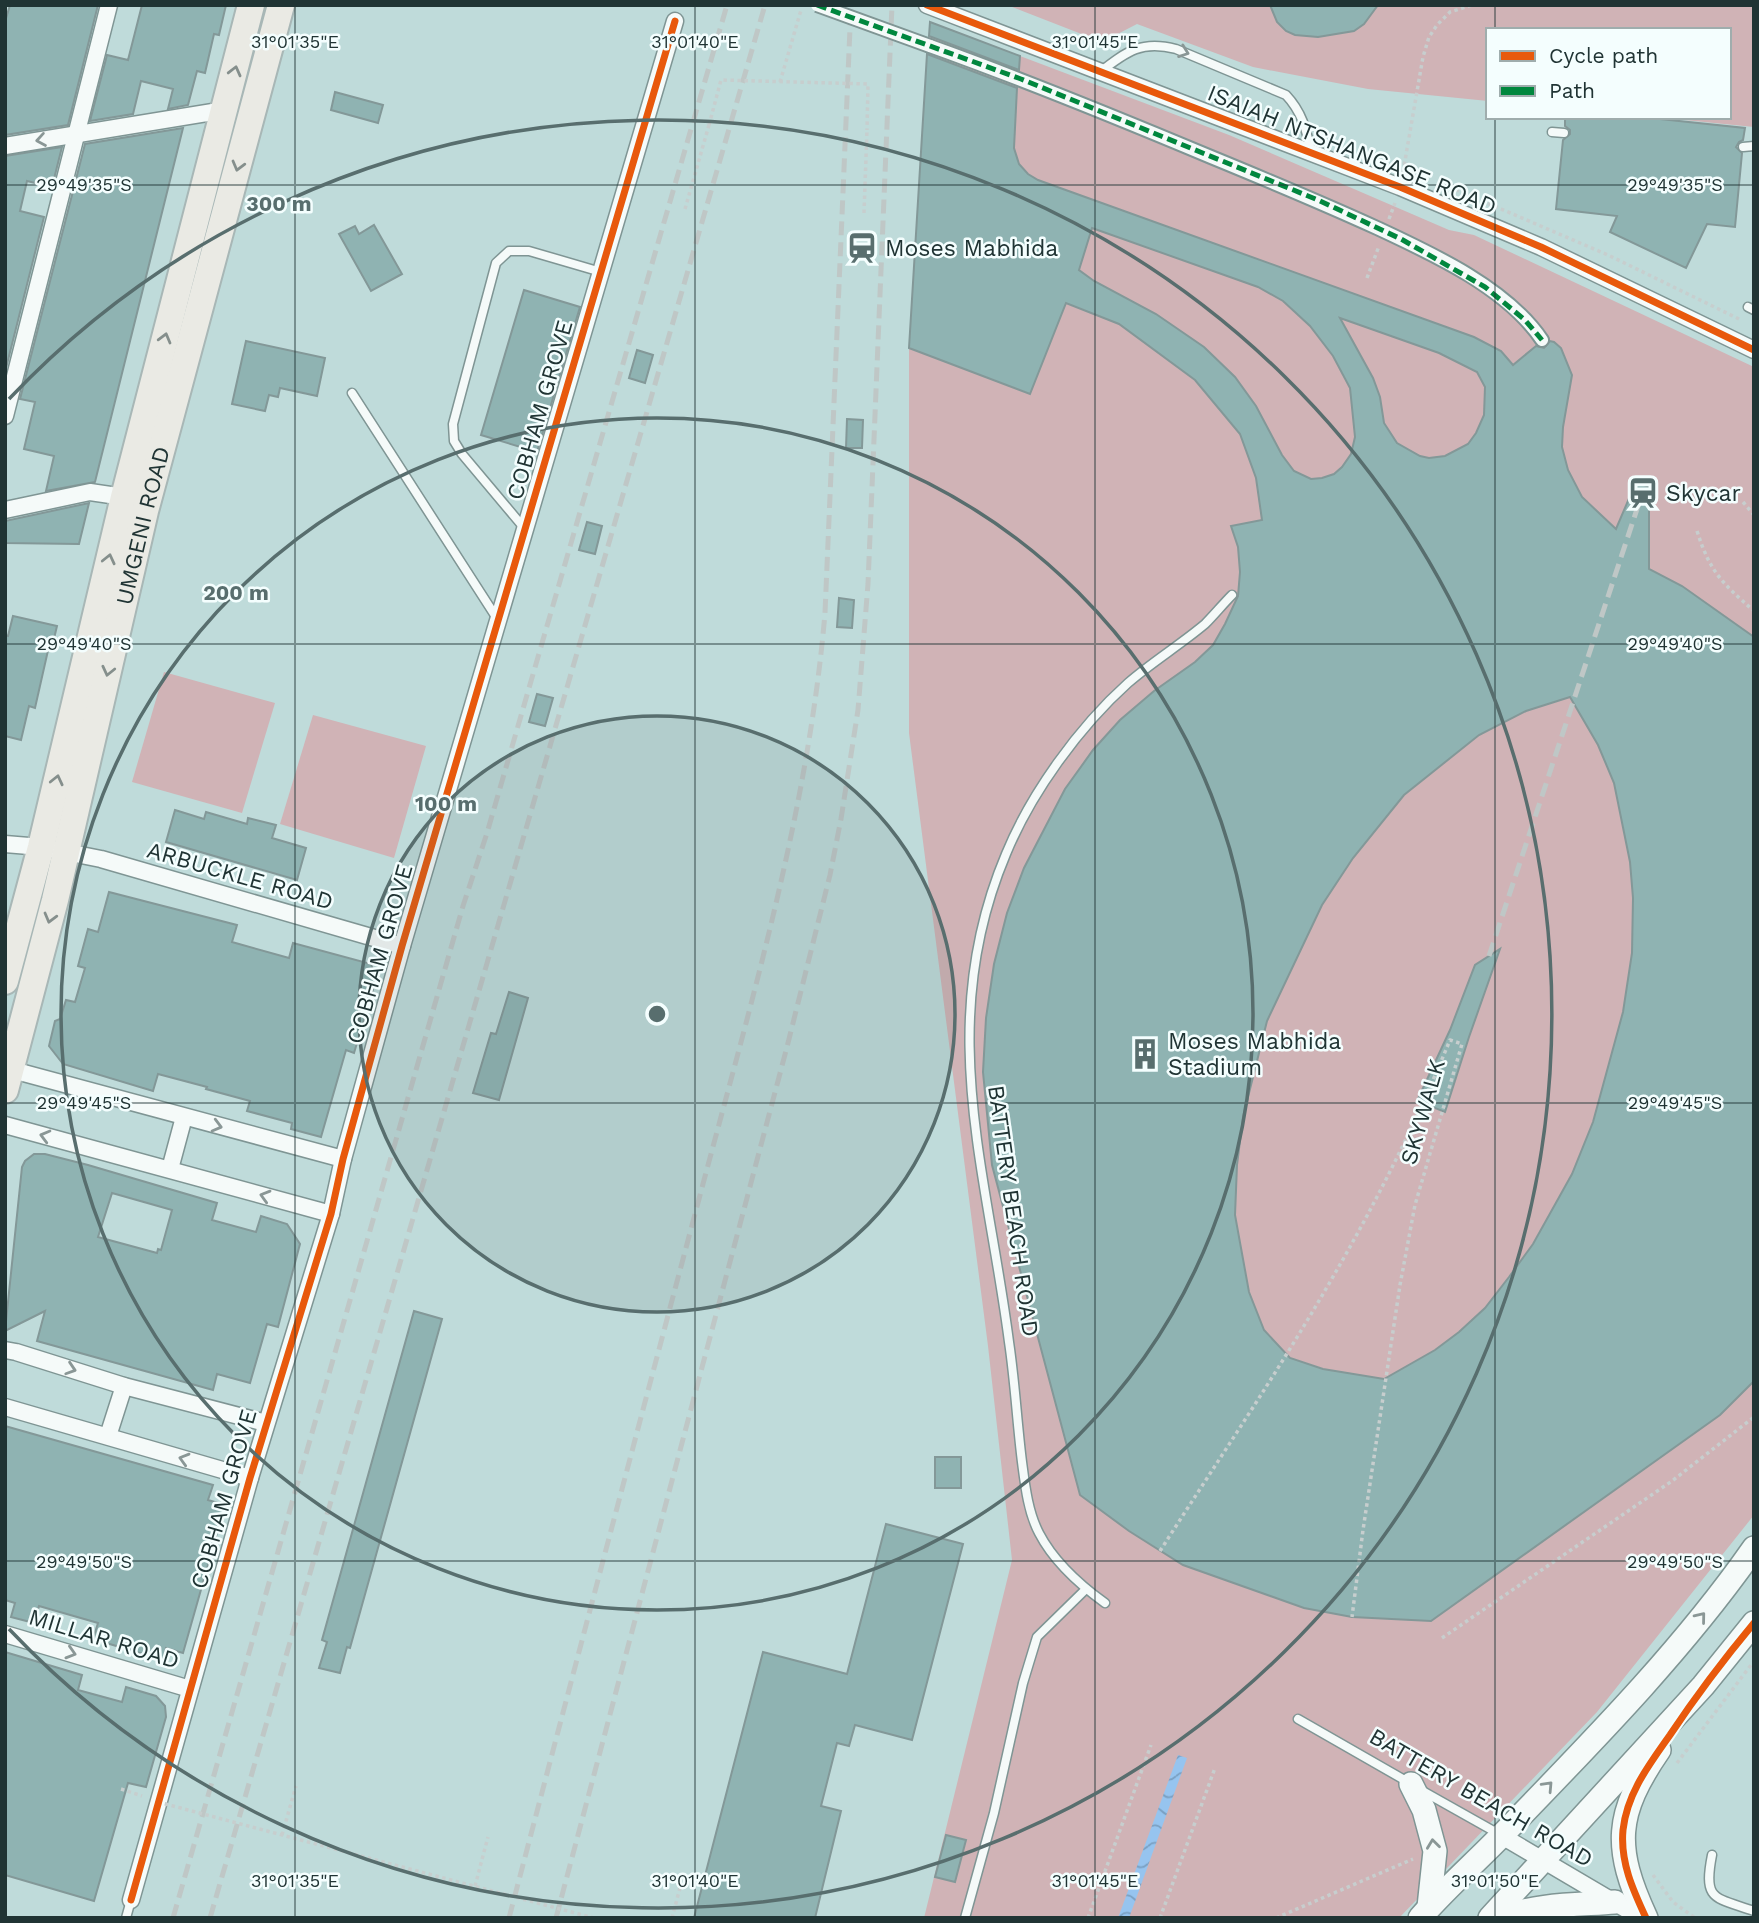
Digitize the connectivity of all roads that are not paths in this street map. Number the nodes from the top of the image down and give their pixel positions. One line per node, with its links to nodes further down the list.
1 (110, 5): 11 (street)
2 (251, 5): 8 (main road, UMGENI ROAD, one-way to 2)
3 (281, 5): 27 (main road, UMGENI ROAD, one-way to 27)
4 (817, 5): 17 (street, bridge)
5 (927, 5): 7 (street, ISAIAH NTSHANGASE ROAD)
6 (675, 21): 16 (street, COBHAM GROVE)
7 (1100, 72): 15 (street, ISAIAH NTSHANGASE ROAD); 15 (lane, one-way to 15)
8 (225, 110): 11 (street); 21 (main road, UMGENI ROAD, one-way to 8)
9 (1552, 132): 10 (lane)
10 (1564, 133)
11 (78, 134): 12 (street, one-way to 12); 20 (street)
12 (5, 146)
13 (1754, 146): 14 (lane)
14 (1743, 147)
15 (1312, 153): 18 (street, ISAIAH NTSHANGASE ROAD)
16 (601, 272): 23 (street, COBHAM GROVE); 23 (lane)
17 (1542, 340)
18 (1754, 350)
19 (352, 393): 25 (lane)
20 (5, 416)
21 (124, 497): 22 (street); 27 (main road, UMGENI ROAD, one-way to 21)
22 (5, 510)
23 (525, 529): 25 (street, COBHAM GROVE)
24 (1232, 595): 43 (lane, BATTERY BEACH ROAD)
25 (498, 621): 28 (street, COBHAM GROVE)
26 (5, 844): 27 (street, ARBUCKLE ROAD)
27 (53, 849): 28 (street, ARBUCKLE ROAD); 29 (main road, UMGENI ROAD); 30 (main road, UMGENI ROAD, one-way to 30)
28 (402, 946): 33 (street, COBHAM GROVE)
29 (5, 981)
30 (7, 1076): 31 (street)
31 (184, 1117): 33 (street, one-way to 33); 34 (street)
32 (5, 1125): 34 (street, one-way to 32)
33 (343, 1158): 35 (street, COBHAM GROVE)
34 (170, 1170): 35 (street, one-way to 34)
35 (331, 1214): 39 (street, COBHAM GROVE)
36 (5, 1350): 37 (street, one-way to 37)
37 (124, 1386): 39 (street); 40 (street)
38 (5, 1407): 40 (street)
39 (266, 1423): 41 (street, COBHAM GROVE)
40 (108, 1436): 41 (street, one-way to 40)
41 (250, 1478): 48 (street, COBHAM GROVE)
42 (1754, 1548): 51 (main road, one-way to 42)
43 (1086, 1589): 44 (lane, BATTERY BEACH ROAD); 59 (lane)
44 (1105, 1604)
45 (1754, 1623): 47 (main road)
46 (5, 1634): 48 (street, MILLAR ROAD, one-way to 48)
47 (1703, 1686): 53 (main road); 62 (main road)
48 (190, 1689): 54 (street, COBHAM GROVE)
49 (1298, 1719): 50 (lane, BATTERY BEACH ROAD)
50 (1411, 1784): 51 (lane, BATTERY BEACH ROAD); 57 (main road, one-way to 50)
51 (1502, 1836): 53 (street, BATTERY BEACH ROAD); 57 (main road)
52 (1712, 1855): 56 (lane)
53 (1542, 1858): 55 (street, BATTERY BEACH ROAD); 60 (main road)
54 (131, 1900): 58 (lane, COBHAM GROVE)
55 (1615, 1902): 61 (main road); 62 (street, BATTERY BEACH ROAD)
56 (1754, 1911)
57 (1424, 1913)
58 (126, 1918)
59 (965, 1918)
60 (1490, 1918)
61 (1501, 1918)
62 (1644, 1918)

